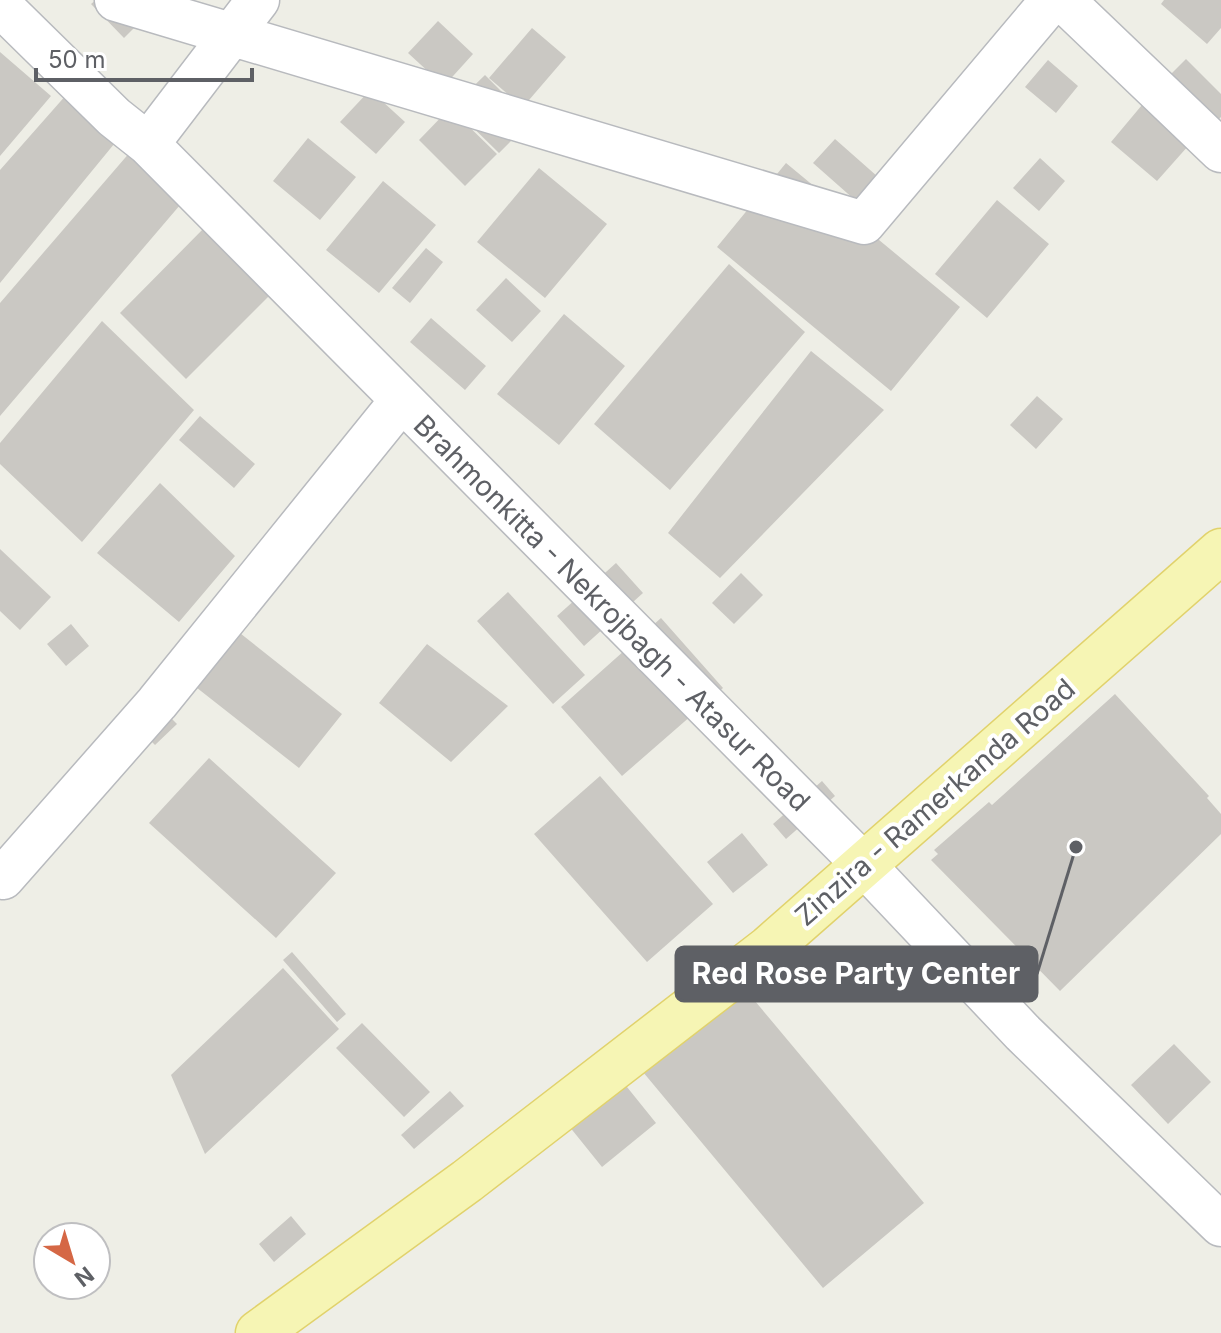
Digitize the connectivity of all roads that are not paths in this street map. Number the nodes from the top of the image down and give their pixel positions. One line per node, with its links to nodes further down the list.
1 (116, 0): 3 (street)
2 (258, 0): 6 (street)
3 (1052, 0)
4 (1063, 0): 7 (street)
5 (0, 5): 6 (street, Brahmonkitta - Nekrojbagh - Atasur Road)
6 (148, 144): 8 (street, Brahmonkitta - Nekrojbagh - Atasur Road)
7 (1221, 151)
8 (401, 401): 10 (street, Brahmonkitta - Nekrojbagh - Atasur Road); 11 (street)
9 (1221, 551): 10 (main road, Zinzira - Ramerkanda Road)
10 (863, 864): 12 (street, Brahmonkitta - Nekrojbagh - Atasur Road); 13 (main road, Zinzira - Ramerkanda Road)
11 (3, 878)
12 (1221, 1225)
13 (258, 1333)

